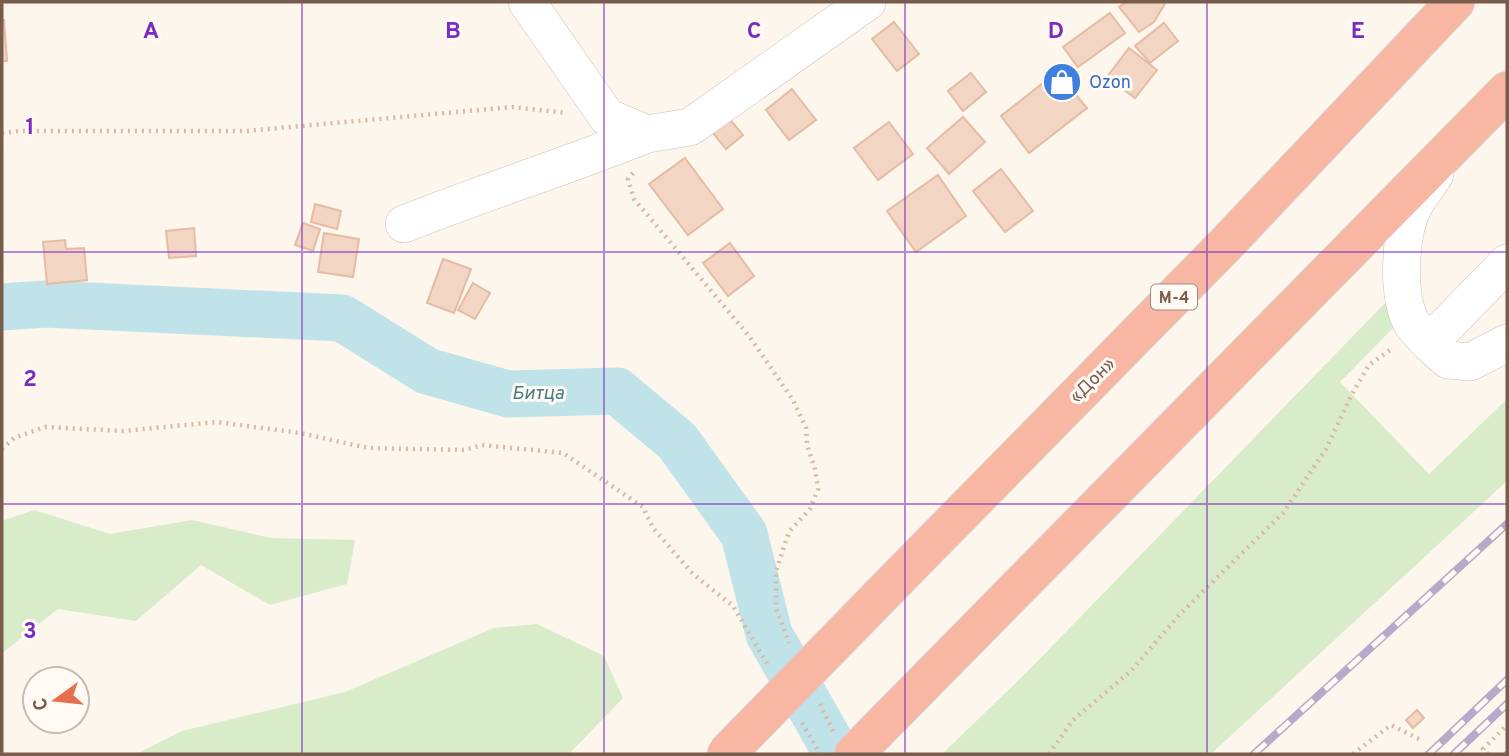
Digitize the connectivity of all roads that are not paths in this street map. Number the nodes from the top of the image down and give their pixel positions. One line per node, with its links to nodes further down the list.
1 (527, 2): 5 (street)
2 (867, 2): 5 (street)
3 (1455, 2): 12 (highway, «Дон» / М-4, bridge)
4 (1507, 91): 6 (highway)
5 (647, 134): 7 (street)
6 (1458, 141): 9 (street); 11 (highway)
7 (404, 224)
8 (1507, 262): 9 (street)
9 (1429, 343): 10 (street)
10 (1507, 343)
11 (845, 746)
12 (726, 754)

